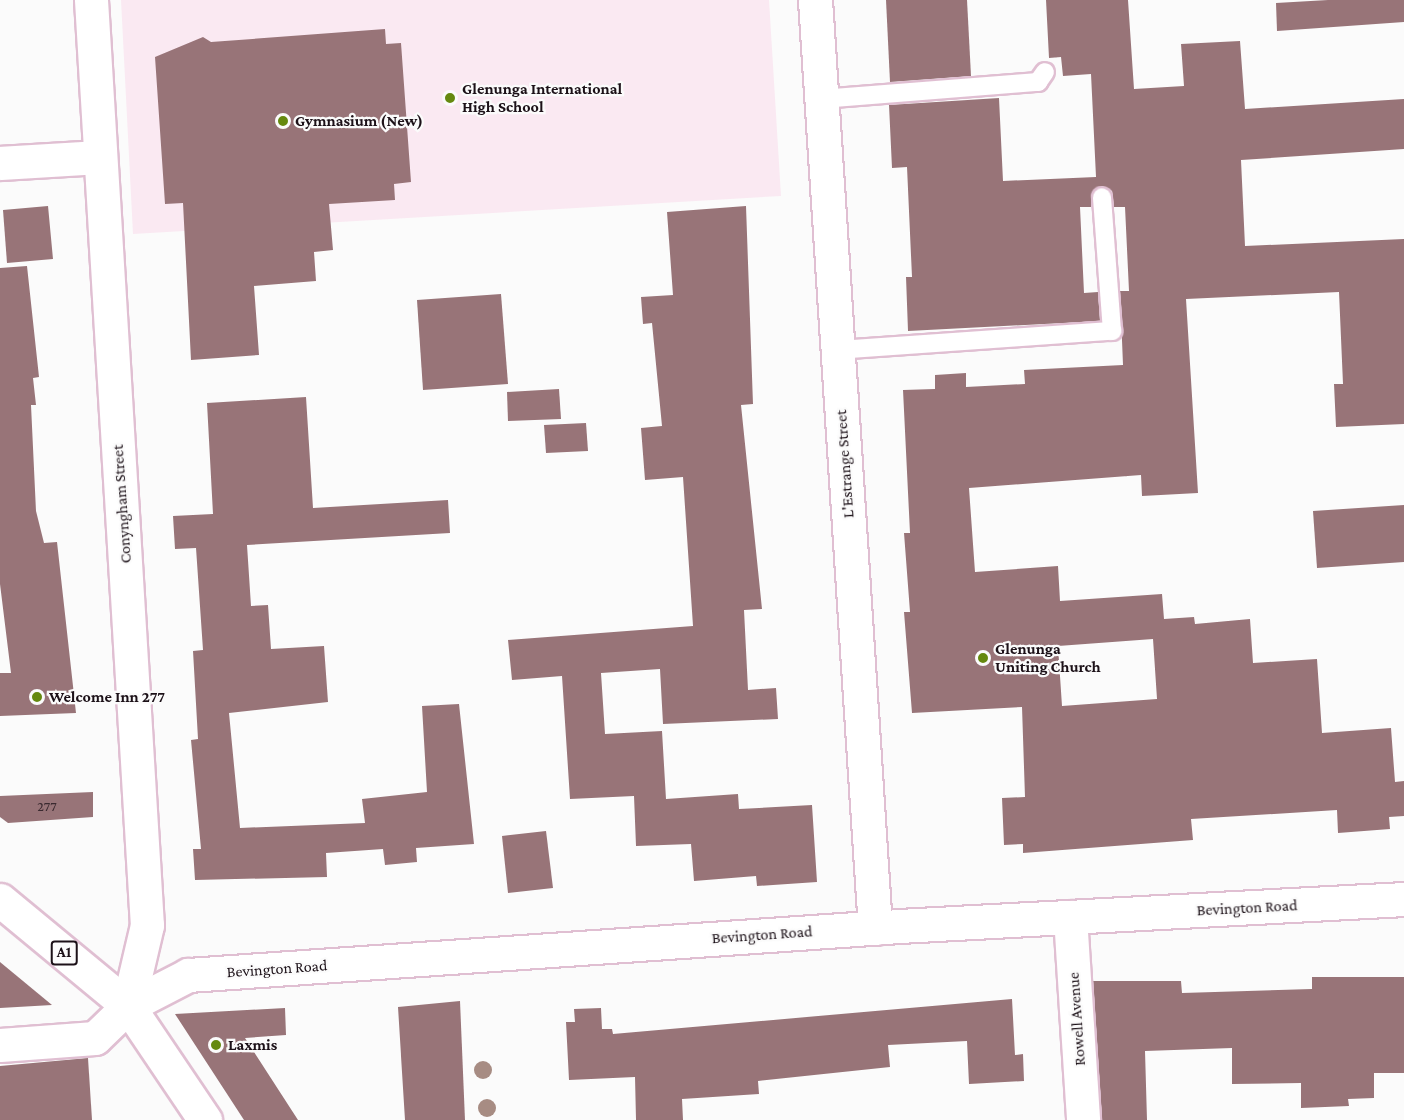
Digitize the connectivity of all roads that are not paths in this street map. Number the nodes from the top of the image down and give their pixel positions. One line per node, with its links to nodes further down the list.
1 (91, 0): 5 (main road, Conyngham Street)
2 (814, 0): 4 (main road, L'Estrange Street)
3 (1045, 72): 4 (lane)
4 (821, 99): 8 (main road, L'Estrange Street)
5 (100, 157): 6 (main road); 13 (main road, Conyngham Street)
6 (0, 163)
7 (1102, 197): 8 (lane)
8 (837, 350): 12 (main road, L'Estrange Street)
9 (1404, 899): 11 (main road, Bevington Road)
10 (0, 900): 13 (main road, A1)
11 (1070, 917): 12 (main road, Bevington Road); 16 (main road, Rowell Avenue)
12 (875, 927): 13 (main road, Bevington Road)
13 (128, 1006): 14 (main road, Bevington Road); 15 (main road, A1)
14 (0, 1045)
15 (205, 1120)
16 (1083, 1120)

